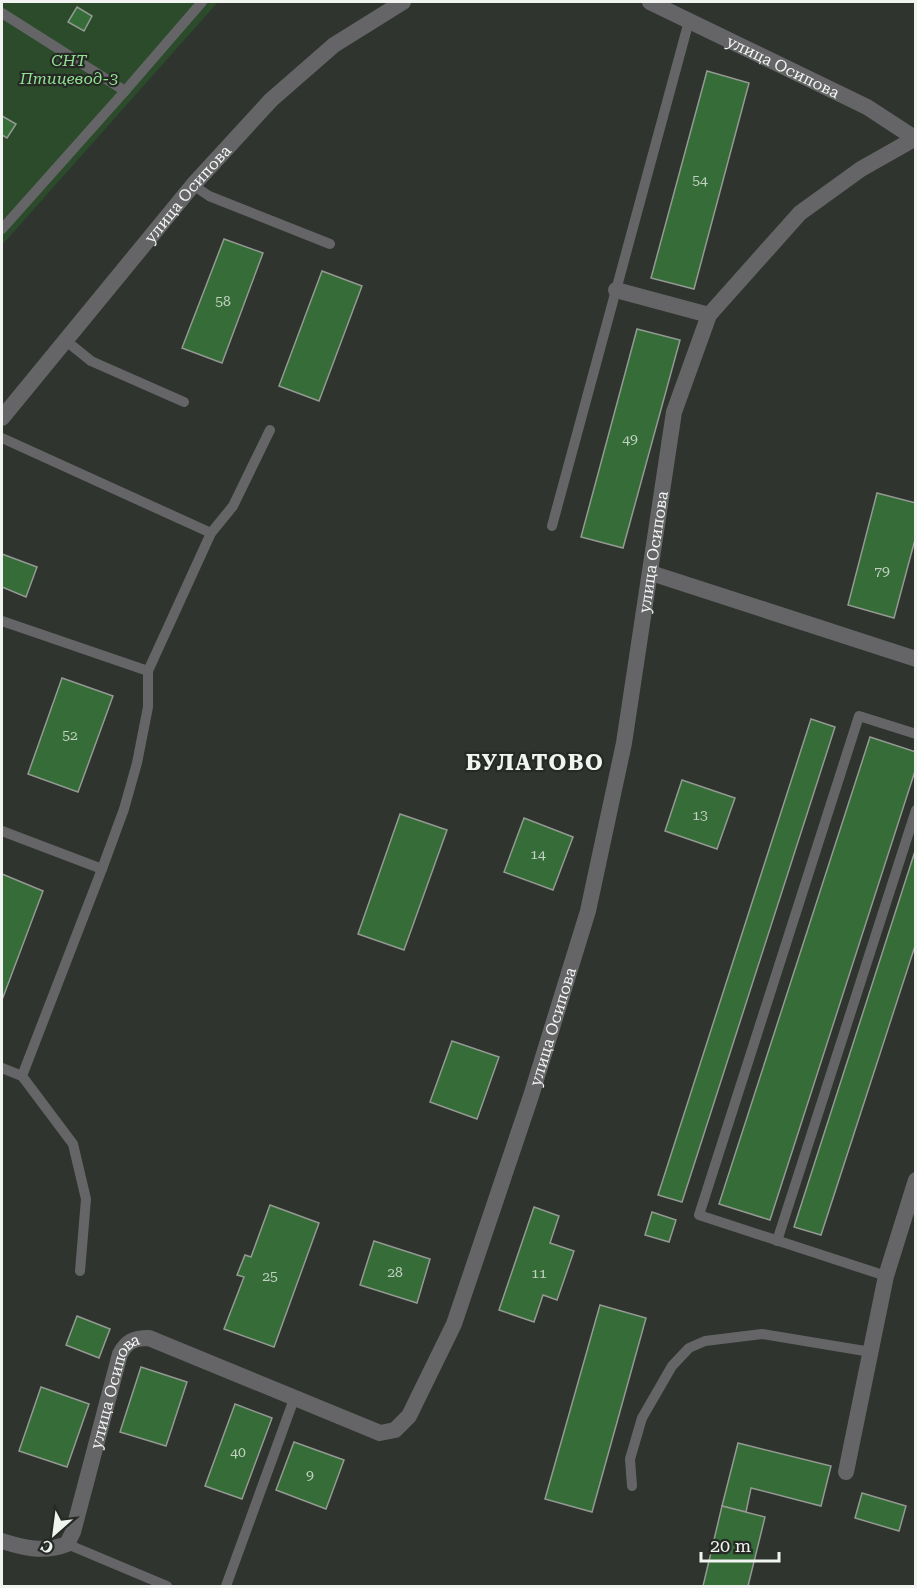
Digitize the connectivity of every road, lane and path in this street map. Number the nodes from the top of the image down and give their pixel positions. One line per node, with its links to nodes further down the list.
1 (202, 2): 6 (lane)
2 (403, 2): 8 (street, улица Осипова)
3 (650, 2): 5 (street, улица Осипова)
4 (2, 13): 6 (lane)
5 (689, 21): 7 (street, улица Осипова); 11 (lane)
6 (125, 91): 9 (lane)
7 (915, 139): 12 (street, улица Осипова)
8 (193, 185): 10 (lane); 13 (street, улица Осипова)
9 (2, 229)
10 (330, 244)
11 (616, 290): 12 (street); 18 (lane)
12 (709, 315): 20 (street, улица Осипова)
13 (65, 340): 14 (lane); 15 (street, улица Осипова)
14 (184, 402)
15 (2, 418)
16 (270, 430): 19 (lane)
17 (2, 438): 19 (lane)
18 (552, 526)
19 (211, 533): 23 (lane)
20 (651, 573): 22 (street); 35 (street, улица Осипова)
21 (2, 621): 23 (lane)
22 (915, 659)
23 (148, 671): 27 (lane)
24 (915, 734): 31 (lane)
25 (915, 810): 31 (lane)
26 (2, 831): 27 (lane)
27 (102, 870): 29 (lane)
28 (2, 1068): 29 (lane)
29 (22, 1076): 32 (lane)
30 (915, 1180): 33 (street)
31 (777, 1241): 33 (lane)
32 (80, 1271)
33 (886, 1276): 34 (street)
34 (871, 1352): 36 (street); 37 (lane)
35 (294, 1399): 39 (street, улица Осипова); 41 (lane)
36 (846, 1472)
37 (632, 1486)
38 (2, 1541): 39 (street)
39 (67, 1544): 40 (lane)
40 (167, 1587)
41 (226, 1587)

